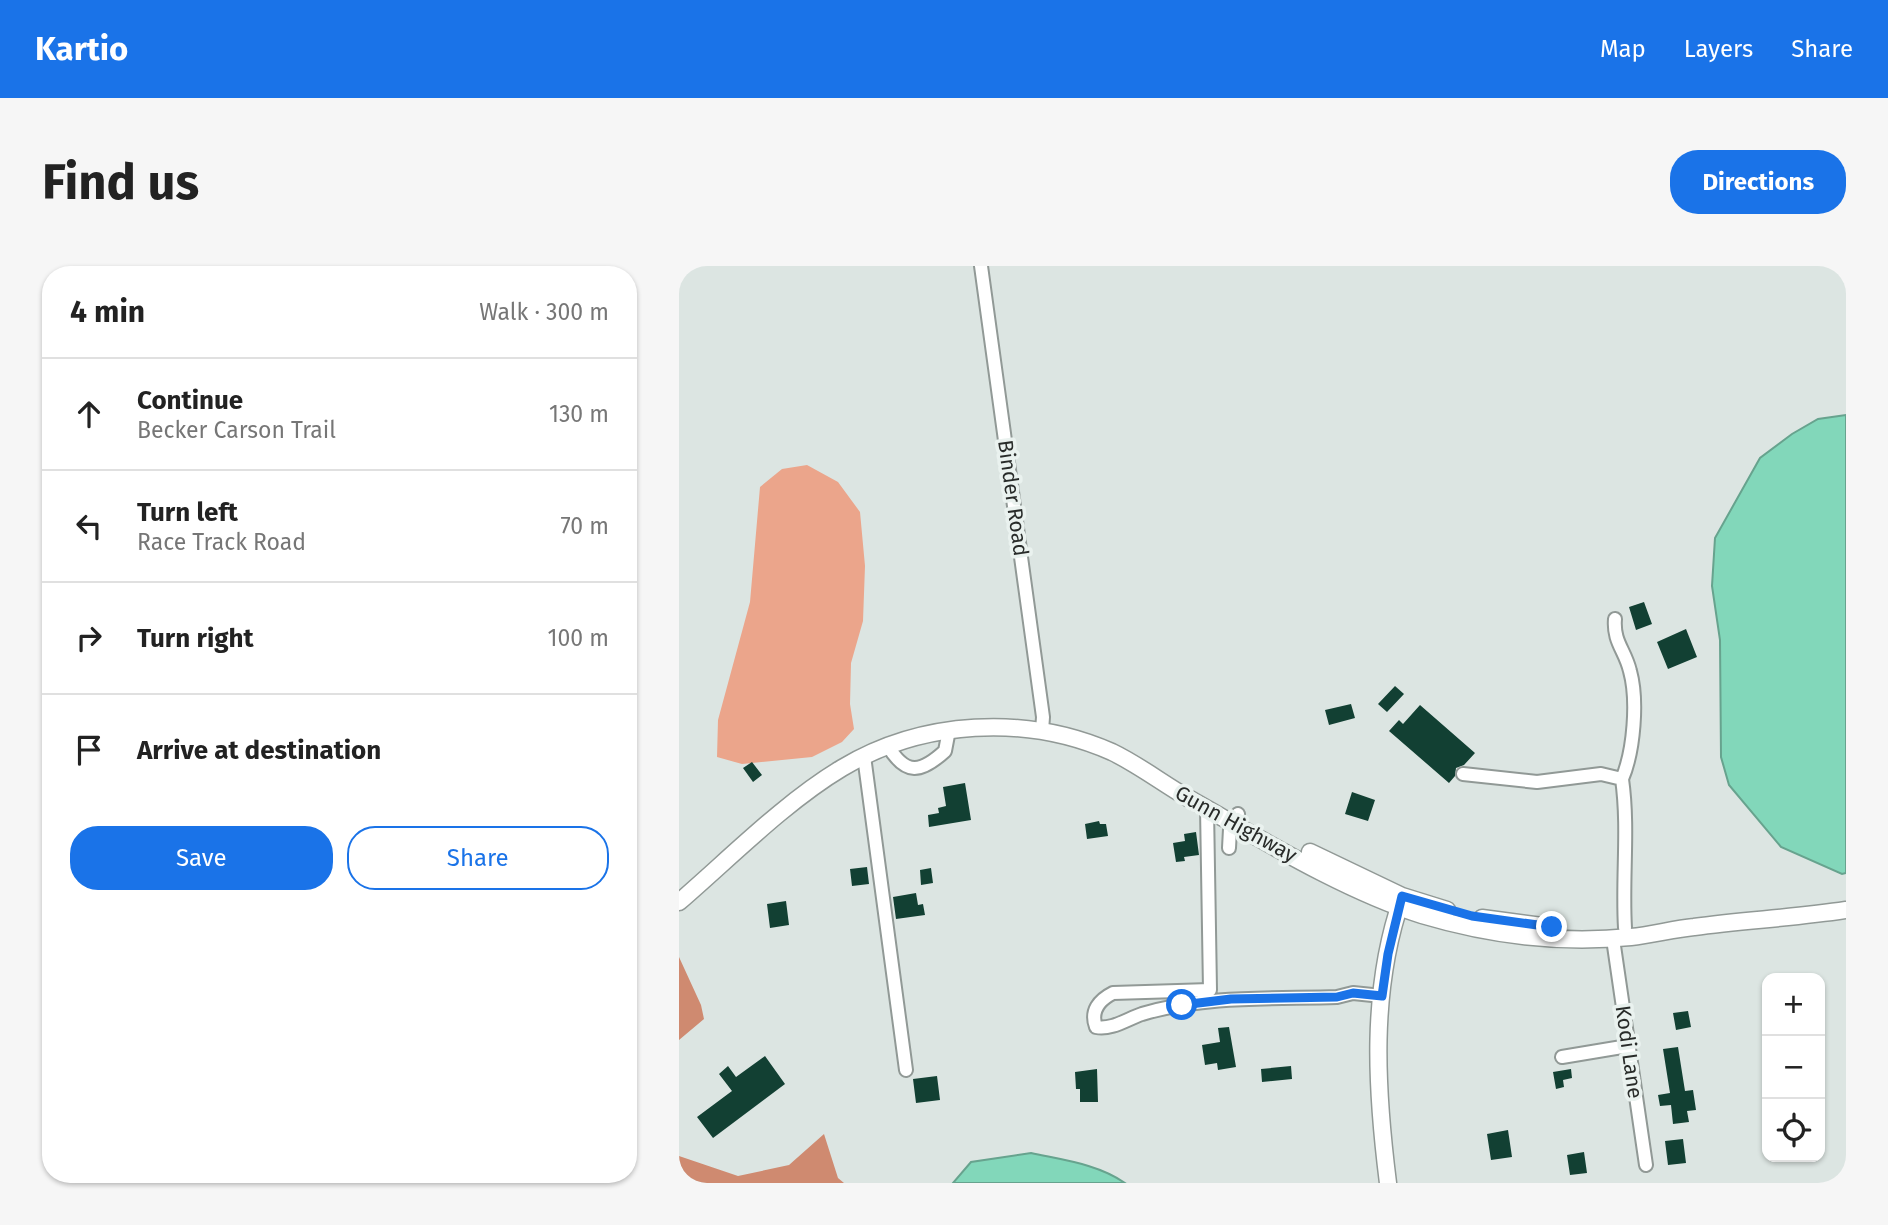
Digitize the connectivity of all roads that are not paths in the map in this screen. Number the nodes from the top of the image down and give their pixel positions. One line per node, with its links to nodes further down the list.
1 (981, 266): 4 (street, Binder Road)
2 (1615, 619): 9 (street, Kodi Lane)
3 (949, 730): 4 (main road, Gunn Highway); 5 (main road, Gunn Highway); 5 (street)
4 (1042, 731): 7 (main road, Gunn Highway)
5 (888, 746): 6 (main road, Gunn Highway)
6 (865, 756): 14 (main road, Gunn Highway); 20 (street)
7 (1136, 765): 10 (main road, Gunn Highway); 11 (main road)
8 (1463, 774): 9 (street)
9 (1622, 779): 16 (street, Kodi Lane)
10 (1207, 808): 11 (main road, Gunn Highway); 17 (street)
11 (1235, 819): 12 (street); 13 (main road, Gunn Highway)
12 (1229, 848)
13 (1401, 901): 16 (main road, Gunn Highway); 17 (main road)
14 (679, 902)
15 (1846, 910): 16 (main road, Gunn Highway)
16 (1619, 933): 18 (street, Kodi Lane)
17 (1382, 996): 22 (main road)
18 (1628, 1046): 19 (street); 21 (street, Kodi Lane)
19 (1562, 1057)
20 (907, 1070)
21 (1646, 1165)
22 (1388, 1183)

